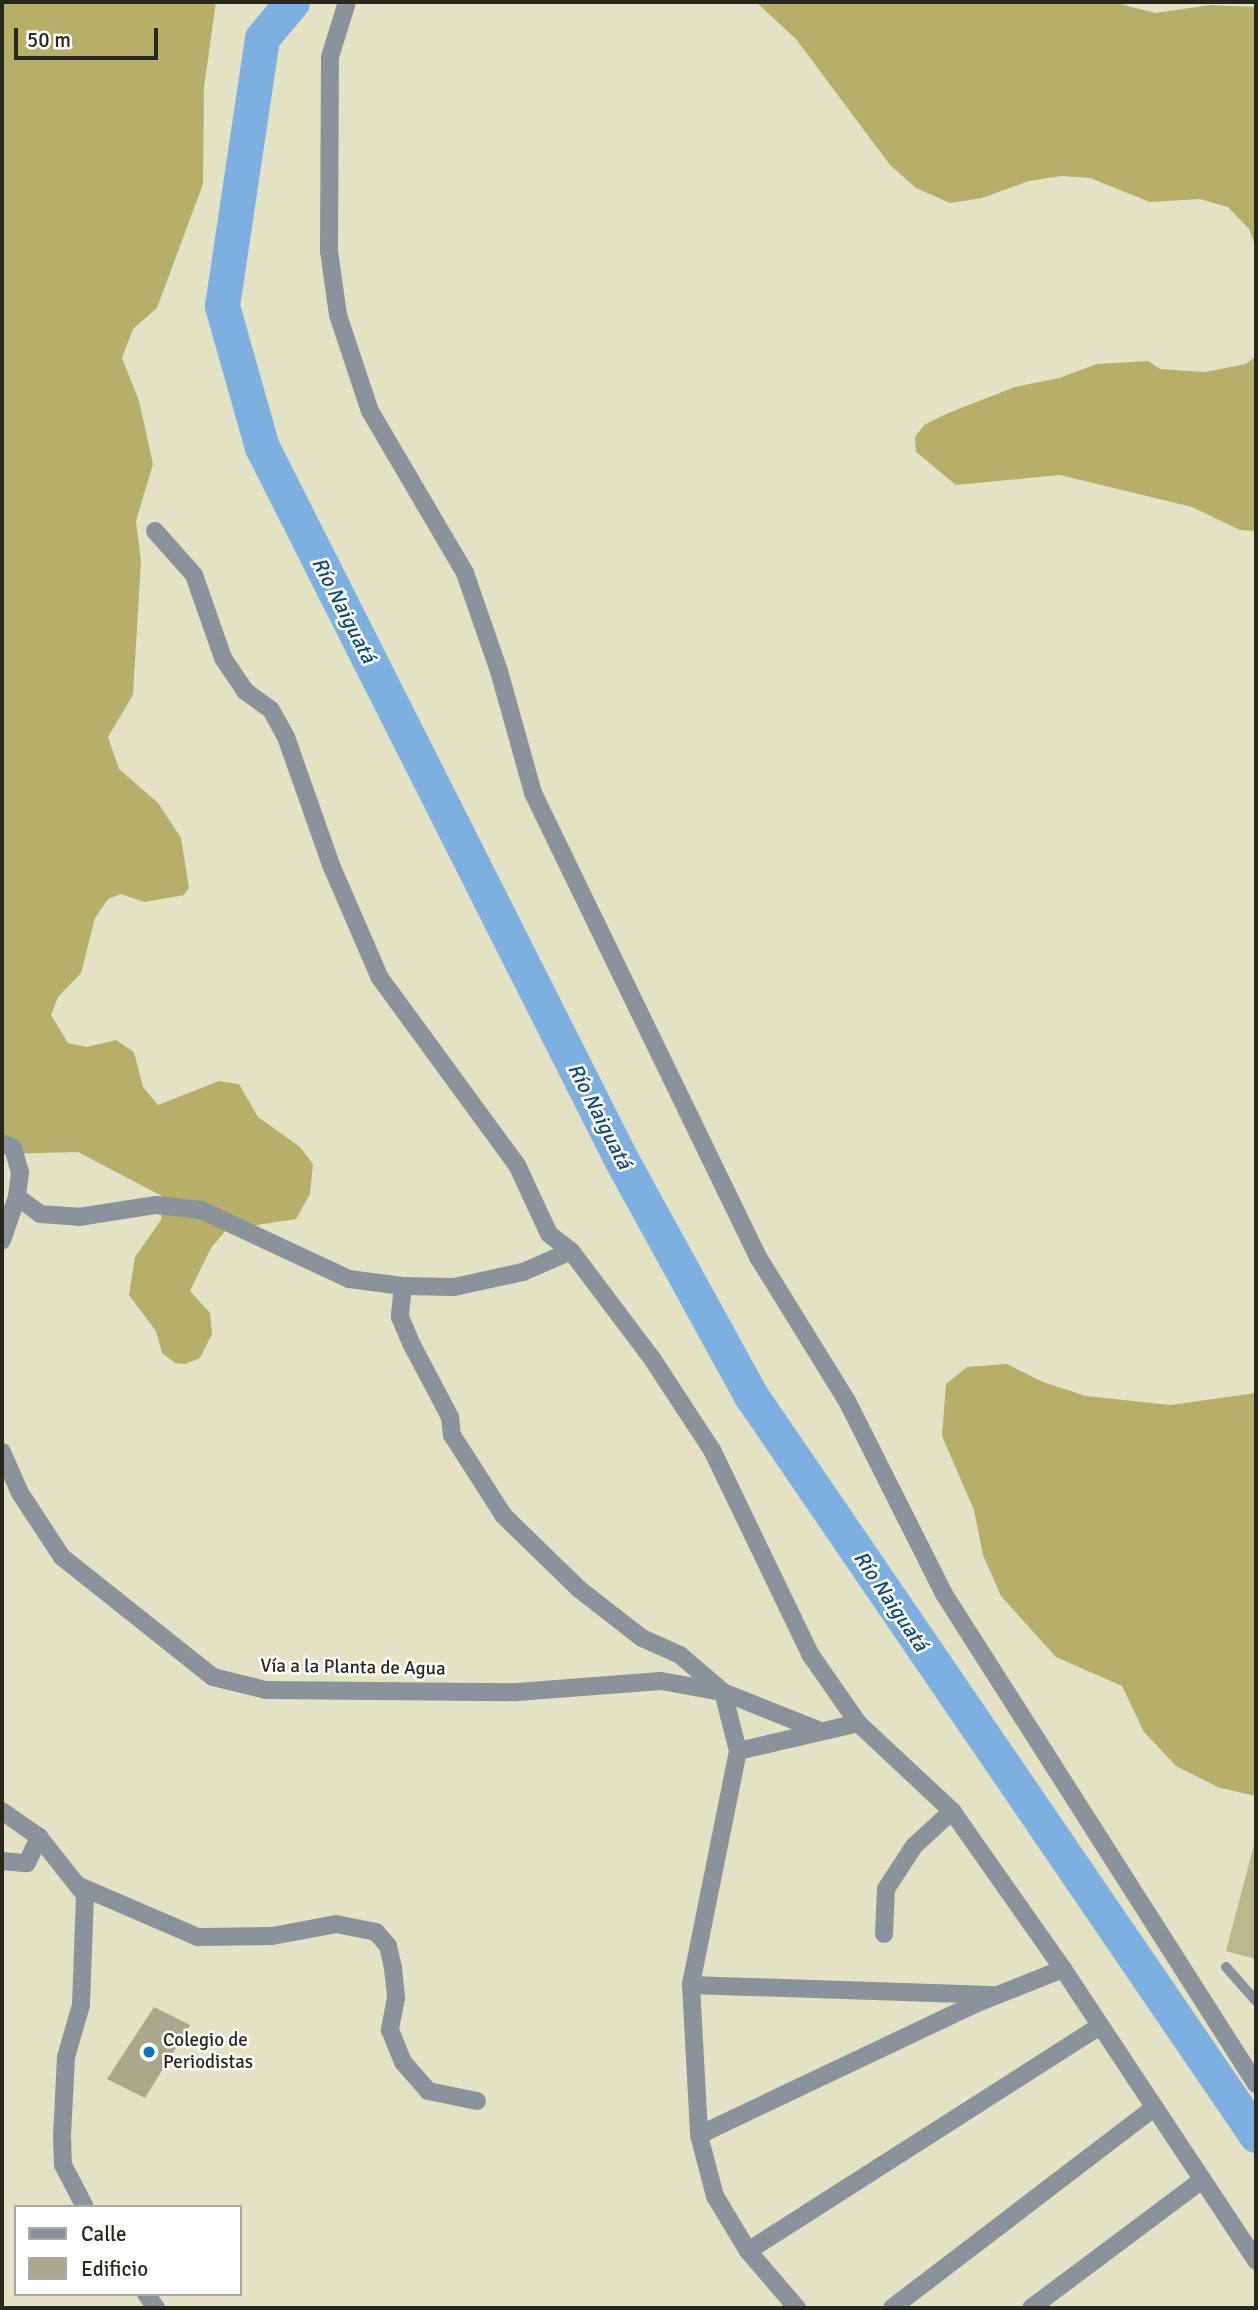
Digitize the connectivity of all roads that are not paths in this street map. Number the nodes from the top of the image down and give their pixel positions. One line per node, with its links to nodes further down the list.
1 (347, 2): 25 (street)
2 (155, 531): 6 (street)
3 (2, 1143): 4 (street)
4 (17, 1196): 5 (street); 7 (street)
5 (2, 1240)
6 (571, 1251): 7 (street); 10 (street)
7 (403, 1286): 9 (street)
8 (2, 1452): 9 (street, Vía a la Planta de Agua)
9 (723, 1692): 11 (street); 12 (street)
10 (858, 1723): 11 (street); 14 (street)
11 (818, 1730): 12 (street)
12 (738, 1751): 21 (street)
13 (2, 1811): 15 (street)
14 (952, 1811): 18 (street); 20 (street)
15 (39, 1837): 16 (street); 17 (street)
16 (2, 1861)
17 (77, 1885): 26 (street); 30 (street)
18 (884, 1934)
19 (1226, 1967): 23 (lane)
20 (1063, 1969): 22 (street); 24 (street)
21 (691, 1985): 22 (street); 28 (street)
22 (997, 1996): 28 (street)
23 (1256, 2001)
24 (1100, 2026): 27 (street); 31 (street)
25 (1256, 2084)
26 (477, 2101)
27 (1154, 2108): 29 (street); 34 (street)
28 (699, 2135): 31 (street)
29 (1202, 2180): 32 (street); 35 (street)
30 (84, 2205)
31 (748, 2251): 33 (street)
32 (1256, 2261)
33 (797, 2308)
34 (892, 2308)
35 (1031, 2308)

